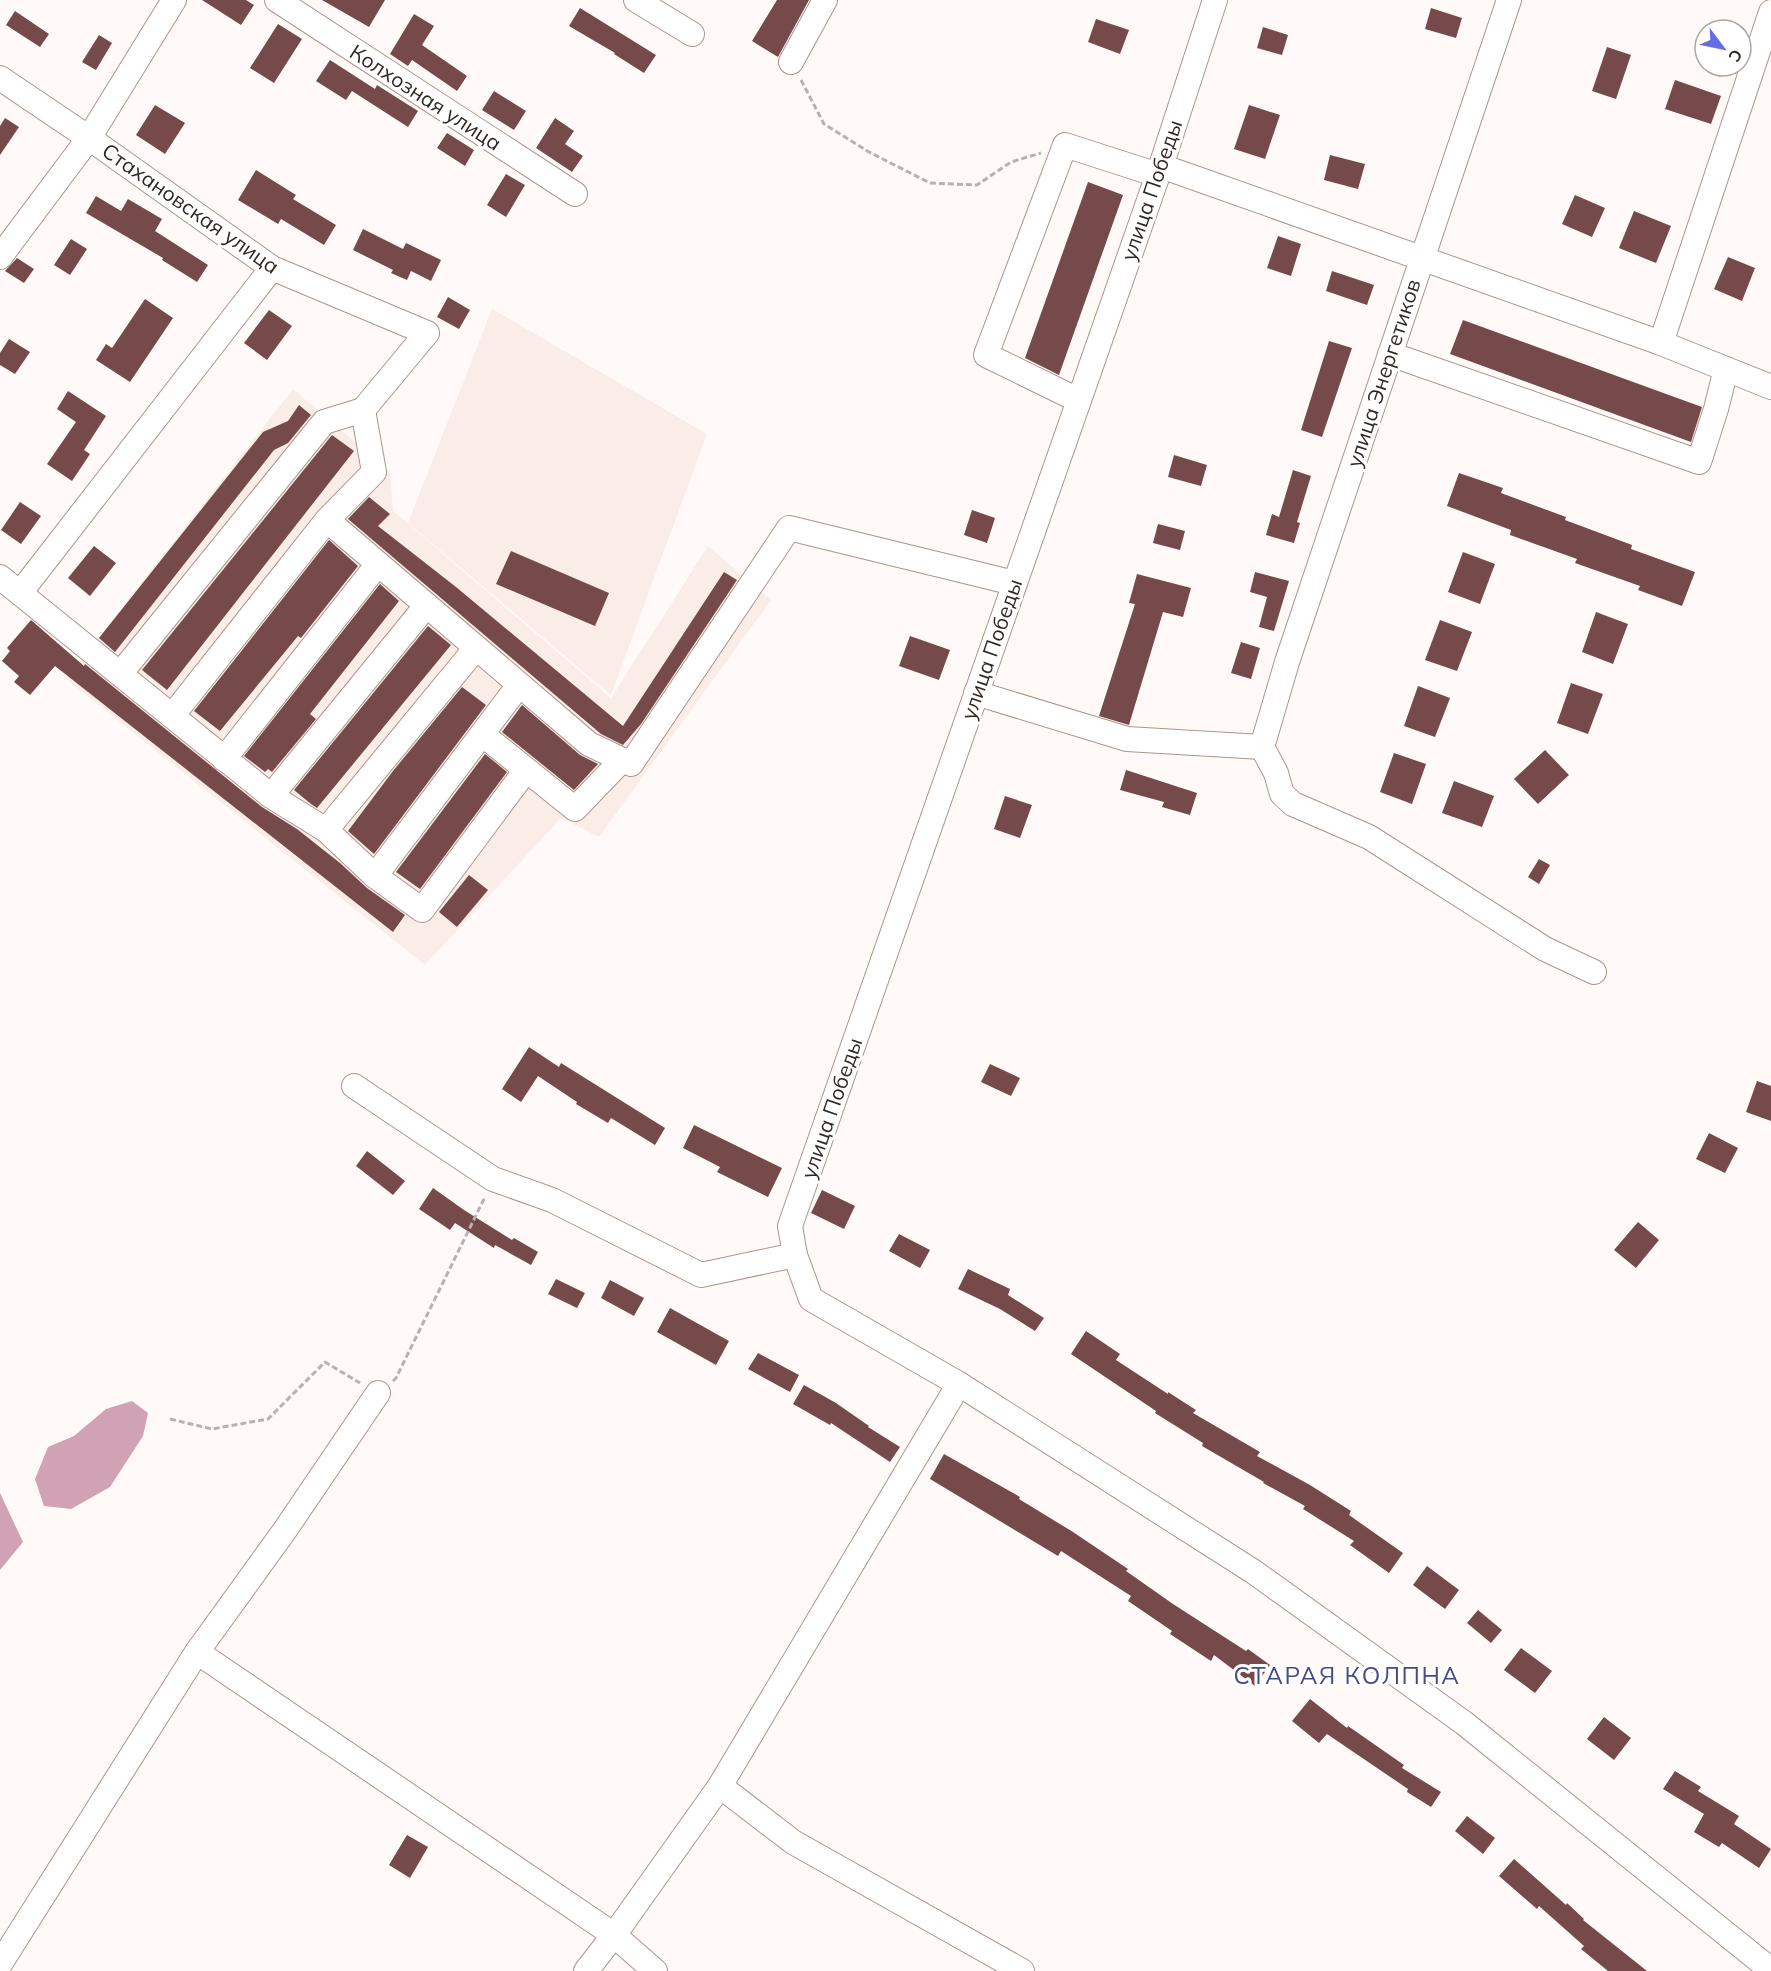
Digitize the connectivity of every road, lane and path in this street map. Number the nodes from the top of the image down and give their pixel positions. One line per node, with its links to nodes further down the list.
1 (174, 0): 11 (street)
2 (277, 0): 14 (street, Колхозная улица)
3 (636, 0): 8 (street)
4 (825, 0): 9 (street)
5 (1215, 0): 13 (street, улица Победы)
6 (1509, 0): 16 (street, улица Энергетиков)
7 (1771, 12): 18 (street)
8 (692, 34)
9 (791, 62): 12 (path)
10 (0, 78): 11 (street, Стахановская улица)
11 (89, 138): 15 (street); 17 (street, Стахановская улица)
12 (1065, 145): 13 (street); 22 (street)
13 (1159, 171): 16 (street); 22 (street, улица Победы)
14 (575, 194)
15 (0, 257)
16 (1421, 259): 18 (street); 19 (street, улица Энергетиков)
17 (272, 268): 23 (street, Стахановская улица); 28 (street)
18 (1661, 343): 20 (street)
19 (1390, 354): 20 (street); 36 (street, улица Энергетиков)
20 (1726, 369): 21 (street)
21 (1771, 387)
22 (1078, 400): 27 (street, улица Победы)
23 (363, 410): 24 (street); 31 (street)
24 (327, 520): 25 (street); 34 (street)
25 (378, 564): 29 (street); 37 (street)
26 (0, 577): 28 (street)
27 (1014, 583): 33 (street, улица Победы); 38 (street)
28 (20, 593): 31 (street)
29 (426, 606): 30 (street); 40 (street)
30 (476, 648): 32 (street); 41 (street)
31 (120, 674): 34 (street)
32 (519, 685): 35 (street); 38 (street)
33 (975, 693): 36 (street); 46 (street, улица Победы)
34 (172, 716): 37 (street)
35 (482, 734): 39 (street); 42 (street)
36 (1262, 747): 43 (street)
37 (224, 759): 40 (street)
38 (622, 760): 39 (street)
39 (526, 770): 42 (street)
40 (270, 796): 41 (street)
41 (326, 830): 42 (street)
42 (375, 876)
43 (1594, 972)
44 (354, 1086): 45 (street)
45 (493, 1179): 46 (street); 48 (path)
46 (795, 1255): 47 (street, улица Победы)
47 (959, 1384): 51 (street); 54 (street)
48 (378, 1394): 49 (path); 50 (street)
49 (170, 1419)
50 (197, 1652): 52 (street); 53 (street)
51 (720, 1786): 52 (street); 57 (street)
52 (614, 1935): 55 (street); 56 (street)
53 (0, 1964)
54 (1771, 1970)
55 (586, 1971)
56 (655, 1971)
57 (1022, 1971)

